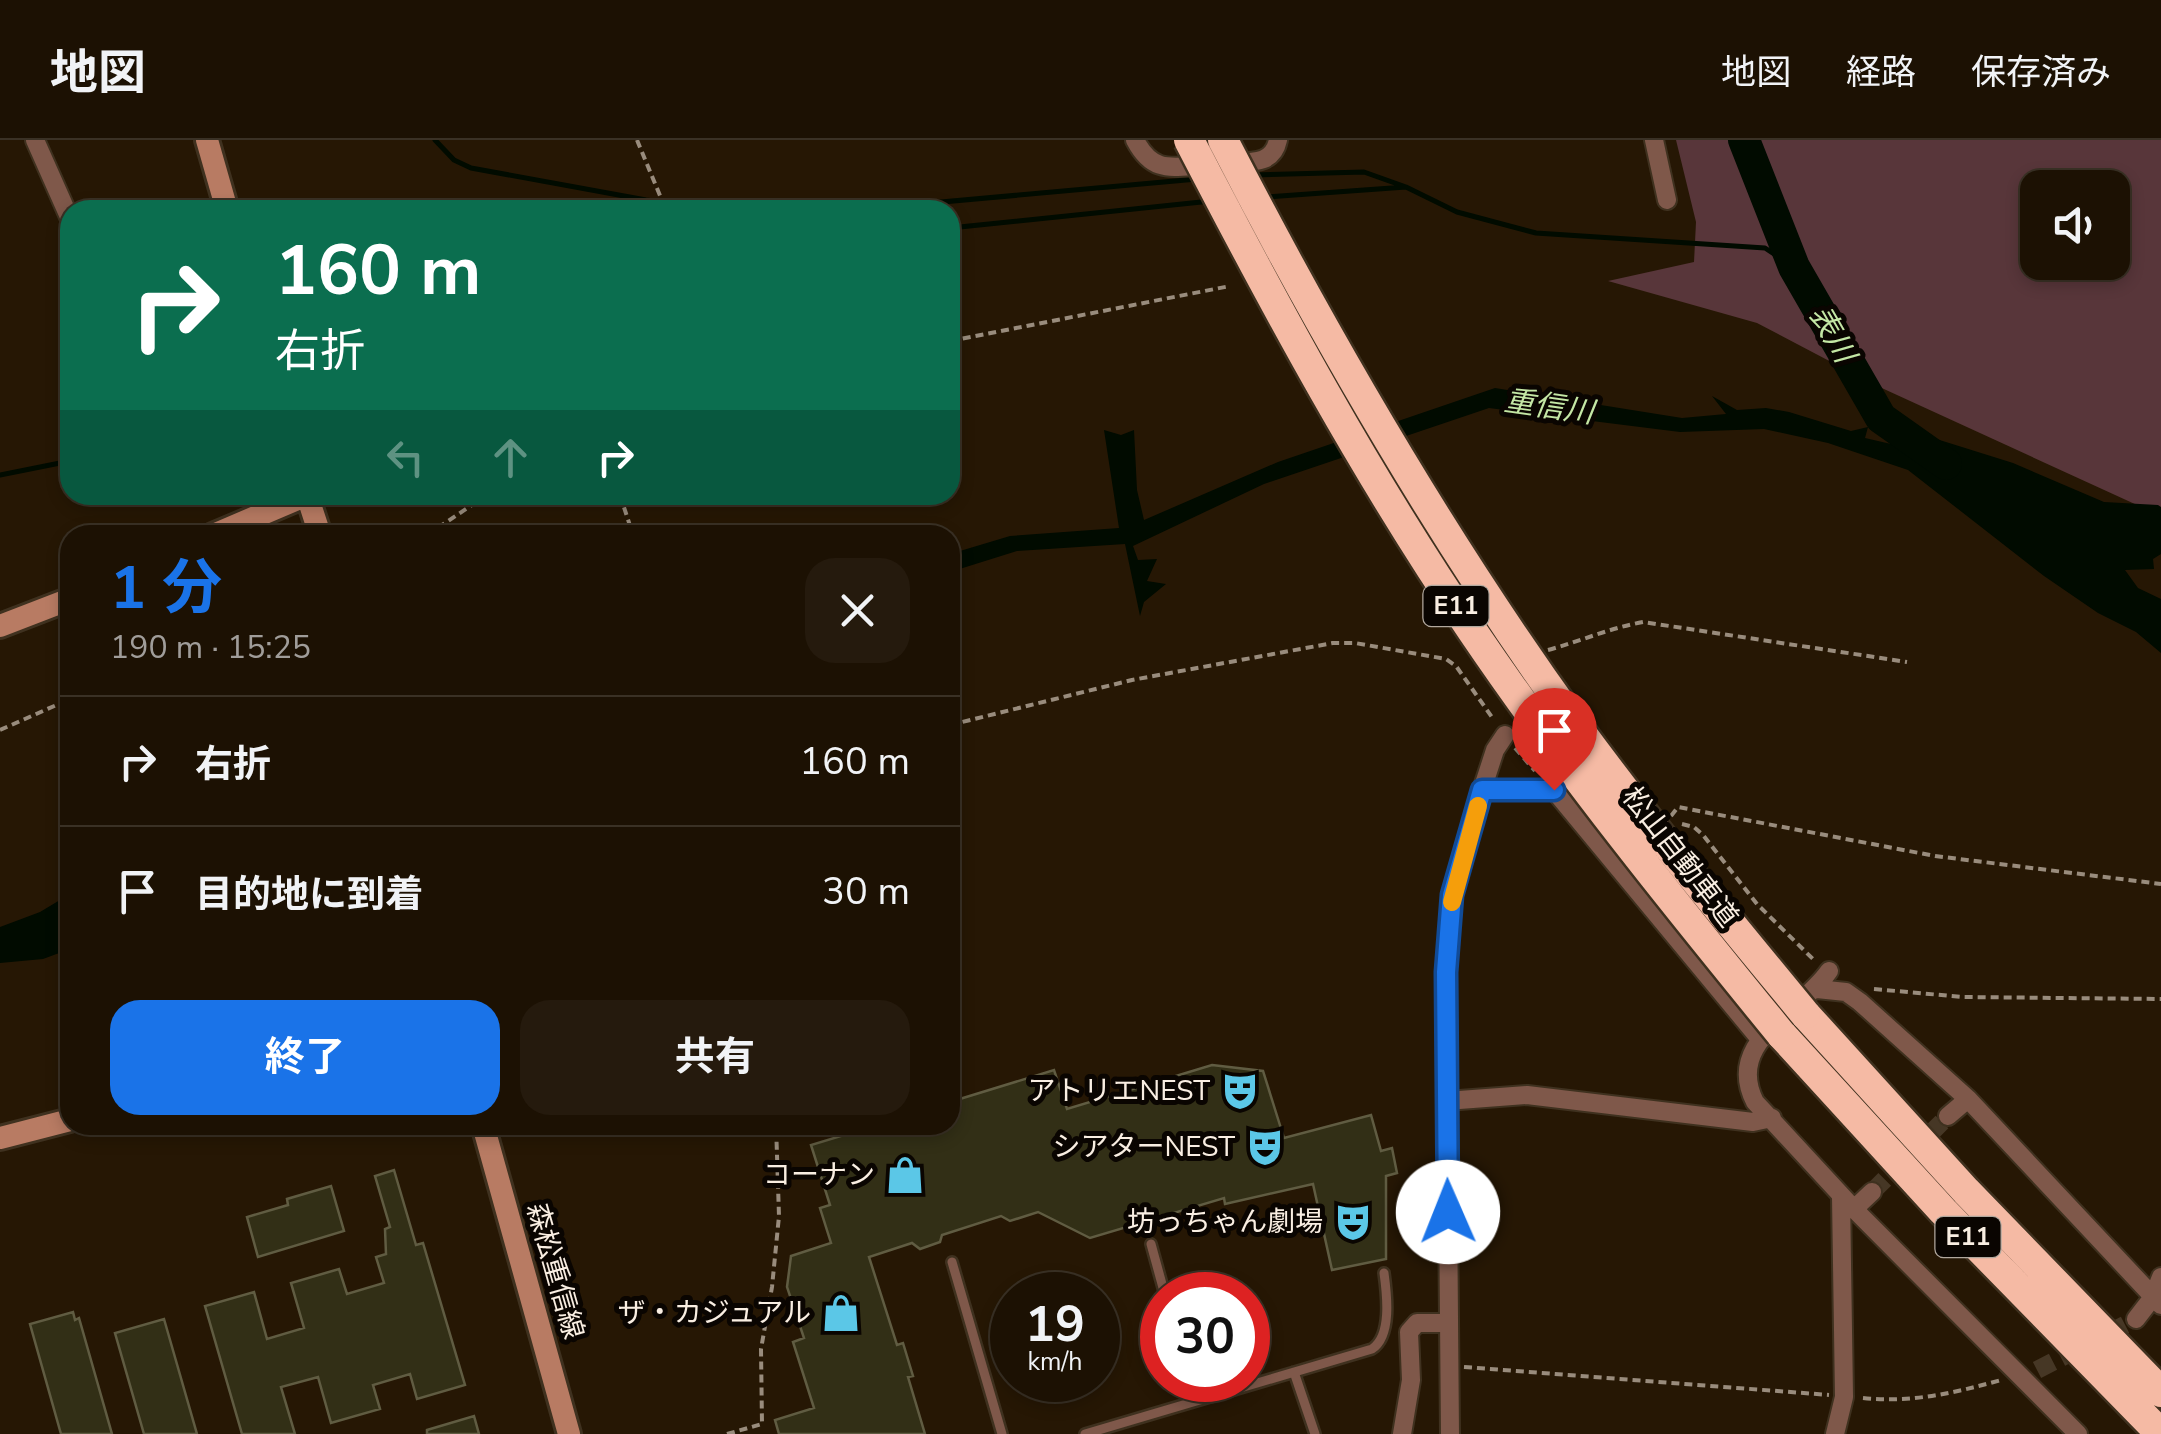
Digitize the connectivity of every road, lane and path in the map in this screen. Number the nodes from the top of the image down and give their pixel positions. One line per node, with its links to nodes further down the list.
1 (35, 140): 9 (street)
2 (207, 140): 10 (main road)
3 (637, 140): 11 (path)
4 (1135, 140): 7 (street)
5 (1190, 140): 30 (highway, 松山自動車道 / E11, bridge)
6 (1223, 140): 30 (highway, 松山自動車道 / E11, bridge)
7 (1278, 140)
8 (1654, 140): 12 (street)
9 (61, 200)
10 (224, 200)
11 (662, 200)
12 (1666, 200)
13 (1230, 286): 14 (path)
14 (960, 338)
15 (283, 505): 17 (main road)
16 (472, 505): 18 (path)
17 (236, 525)
18 (442, 525)
19 (60, 603): 20 (main road)
20 (0, 626)
21 (1582, 641): 22 (path)
22 (1907, 662)
23 (60, 703): 24 (path)
24 (0, 730)
25 (1504, 735): 26 (street)
26 (1482, 790): 30 (street); 32 (street)
27 (1668, 820): 28 (path)
28 (2161, 884)
29 (1829, 972): 30 (street)
30 (1790, 1019): 31 (street); 34 (street); 53 (highway, 松山自動車道 / E11); 67 (highway, 松山自動車道 / E11)
31 (1968, 1099): 33 (street); 46 (street)
32 (1446, 1101): 34 (street); 48 (street)
33 (1948, 1116)
34 (1772, 1118): 40 (street)
35 (60, 1123): 38 (main road)
36 (486, 1135): 57 (main road, 森松重信線)
37 (776, 1135): 58 (path)
38 (0, 1138)
39 (1872, 1192): 40 (street)
40 (1848, 1202): 51 (street); 54 (street)
41 (1150, 1244): 43 (lane)
42 (952, 1262): 59 (lane)
43 (1158, 1272)
44 (1384, 1273): 50 (lane)
45 (2161, 1277): 46 (street)
46 (2157, 1301): 47 (street)
47 (2136, 1319)
48 (1449, 1323): 49 (street); 63 (street)
49 (1450, 1366): 54 (path); 64 (street)
50 (1294, 1372): 52 (lane); 62 (lane)
51 (2028, 1372): 54 (path); 66 (street)
52 (1270, 1379)
53 (2161, 1392)
54 (1844, 1396): 65 (street)
55 (1193, 1402): 56 (lane)
56 (1129, 1421): 60 (lane); 61 (lane)
57 (569, 1434)
58 (727, 1434)
59 (1002, 1434)
60 (1085, 1434)
61 (1134, 1434)
62 (1315, 1434)
63 (1402, 1434)
64 (1450, 1434)
65 (1835, 1434)
66 (2078, 1434)
67 (2161, 1434)

